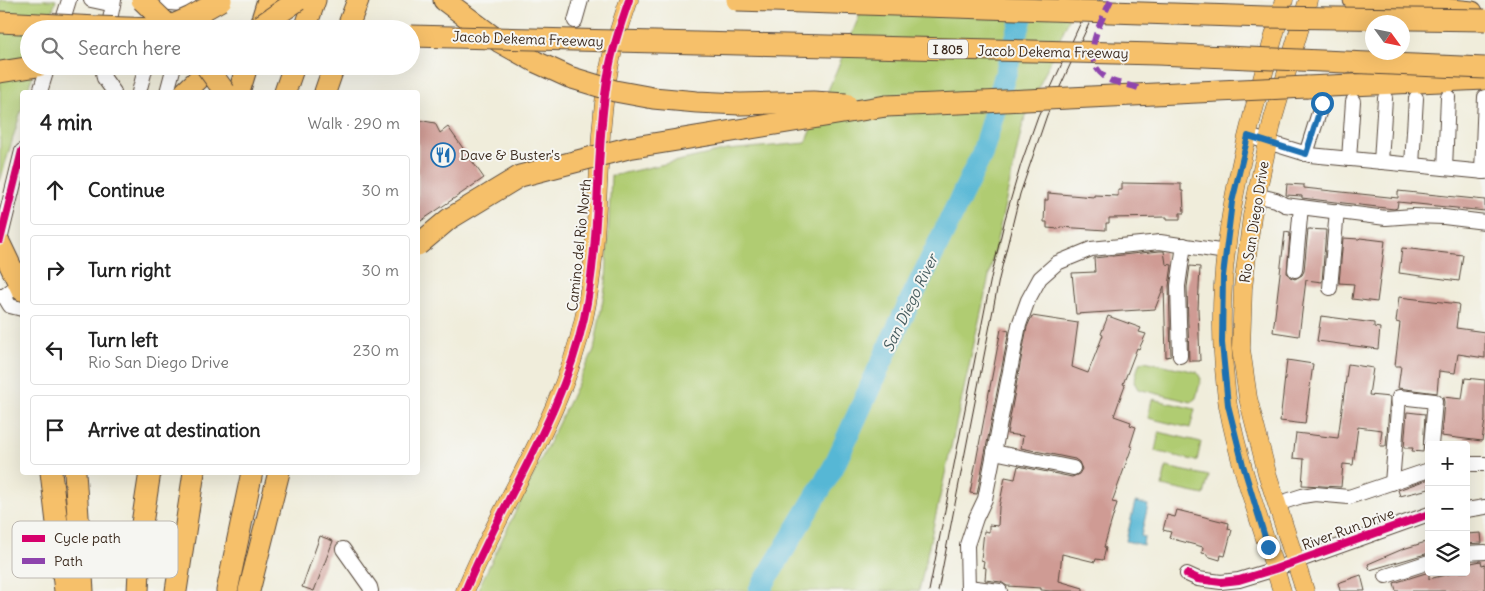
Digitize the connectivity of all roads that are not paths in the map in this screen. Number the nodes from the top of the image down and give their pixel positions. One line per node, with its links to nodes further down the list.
1 (69, 0): 19 (street)
2 (91, 0): 3 (street)
3 (112, 0): 20 (street)
4 (135, 0): 17 (street)
5 (221, 0): 23 (highway, bridge)
6 (268, 0): 25 (highway)
7 (298, 0): 26 (highway, bridge)
8 (314, 0): 27 (highway)
9 (358, 0): 28 (highway)
10 (444, 0): 62 (highway, bridge)
11 (581, 0): 30 (street)
12 (629, 0): 126 (main road, Camino del Rio North)
13 (737, 0): 29 (highway, bridge)
14 (1284, 0): 63 (main road, Rio San Diego Drive)
15 (1308, 0): 64 (main road, Rio San Diego Drive)
16 (1354, 0): 18 (highway)
17 (151, 1): 21 (street); 22 (highway, bridge); 24 (street)
18 (1485, 13)
19 (63, 20)
20 (109, 20)
21 (154, 20)
22 (165, 20)
23 (184, 20)
24 (186, 20)
25 (260, 20)
26 (270, 20)
27 (308, 20)
28 (350, 20)
29 (1485, 20)
30 (576, 21)
31 (0, 22): 32 (highway, bridge)
32 (20, 23)
33 (420, 36): 34 (highway, Jacob Dekema Freeway / I 805, bridge)
34 (1485, 68)
35 (20, 69): 36 (highway)
36 (0, 72)
37 (45, 75): 47 (street)
38 (104, 75): 48 (street)
39 (144, 75): 49 (street)
40 (172, 75): 50 (street)
41 (203, 75): 51 (highway)
42 (212, 75): 52 (highway, bridge)
43 (244, 75): 53 (highway)
44 (291, 75): 54 (highway)
45 (331, 75): 55 (highway)
46 (1485, 79): 62 (highway, bridge)
47 (41, 90)
48 (113, 90)
49 (140, 90)
50 (168, 90)
51 (187, 90)
52 (223, 90)
53 (240, 90)
54 (286, 90)
55 (327, 90)
56 (1448, 97): 70 (street)
57 (1485, 97): 71 (street)
58 (1385, 98): 68 (street)
59 (1416, 98): 69 (street)
60 (1353, 101): 67 (street)
61 (1322, 103): 65 (street)
62 (886, 106): 77 (highway, bridge)
63 (1248, 136): 64 (street); 79 (main road, Rio San Diego Drive)
64 (1268, 141): 65 (street); 72 (main road, Rio San Diego Drive)
65 (1306, 154): 67 (street)
66 (20, 159): 76 (street)
67 (1349, 159): 68 (street)
68 (1381, 162): 69 (street)
69 (1412, 165): 70 (street)
70 (1445, 168): 71 (street)
71 (1483, 172)
72 (1256, 195): 73 (street); 98 (main road, Rio San Diego Drive)
73 (1301, 207): 74 (street); 80 (street)
74 (1337, 211): 75 (street); 81 (street)
75 (1485, 222)
76 (0, 242): 82 (highway)
77 (420, 243)
78 (1184, 245): 79 (street); 84 (street); 86 (street)
79 (1226, 252): 110 (main road, Rio San Diego Drive)
80 (1295, 270)
81 (1330, 288)
82 (12, 293): 83 (street)
83 (20, 308)
84 (1180, 356)
85 (1431, 441): 97 (street)
86 (994, 452): 89 (street); 118 (street)
87 (1470, 464): 88 (street)
88 (1485, 464)
89 (1073, 468)
90 (1425, 471): 97 (street)
91 (51, 475): 102 (highway)
92 (75, 475): 103 (highway)
93 (150, 475): 104 (highway)
94 (194, 475): 117 (highway)
95 (251, 475): 123 (highway)
96 (278, 475): 124 (highway)
97 (1392, 483): 98 (street)
98 (1277, 504): 108 (main road, Rio San Diego Drive)
99 (1485, 507): 100 (street)
100 (1470, 509)
101 (1425, 515): 108 (street, River Run Drive)
102 (57, 521)
103 (78, 521)
104 (142, 521)
105 (342, 550): 125 (street)
106 (1485, 552): 107 (street)
107 (1470, 553)
108 (1295, 562): 110 (street, River Run Drive); 129 (main road, Rio San Diego Drive)
109 (1425, 563): 112 (street)
110 (1275, 569): 111 (street, River Run Drive); 128 (main road, Rio San Diego Drive)
111 (1187, 574)
112 (1386, 576)
113 (63, 578): 119 (highway)
114 (82, 578): 120 (highway)
115 (139, 578): 121 (highway)
116 (178, 578): 122 (highway)
117 (178, 578)
118 (968, 589): 127 (street)
119 (65, 591)
120 (83, 591)
121 (138, 591)
122 (176, 591)
123 (227, 591)
124 (249, 591)
125 (371, 591)
126 (465, 591)
127 (1000, 591)
128 (1282, 591)
129 (1305, 591)

